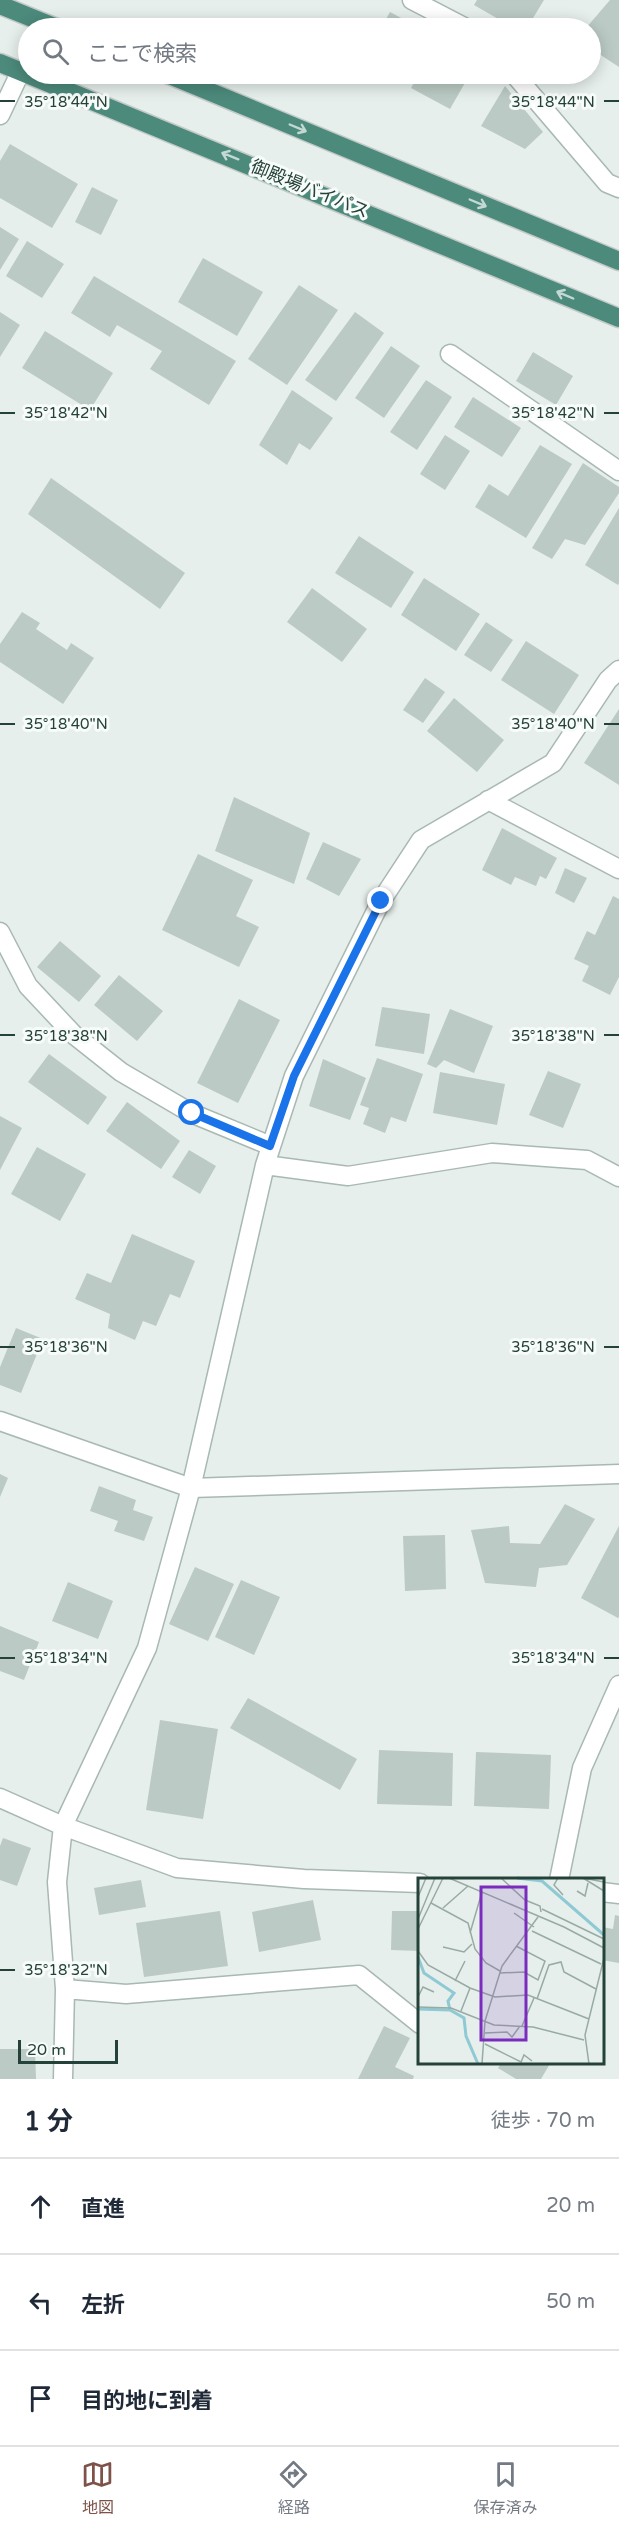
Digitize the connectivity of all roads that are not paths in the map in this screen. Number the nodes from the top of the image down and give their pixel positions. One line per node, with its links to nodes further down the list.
1 (412, 0): 4 (street)
2 (0, 5): 3 (highway)
3 (32, 18)
4 (447, 18)
5 (0, 63): 6 (highway, 御殿場バイパス)
6 (18, 70)
7 (18, 77): 11 (street)
8 (53, 84): 14 (highway, 御殿場バイパス, one-way to 8)
9 (190, 84): 13 (highway, one-way to 13)
10 (523, 84): 12 (street)
11 (0, 115)
12 (619, 188)
13 (619, 261)
14 (619, 318)
15 (450, 354): 16 (street)
16 (619, 471)
17 (619, 670): 18 (street)
18 (488, 800): 19 (street); 21 (street)
19 (619, 869)
20 (0, 932): 21 (street)
21 (270, 1146): 22 (street)
22 (265, 1165): 23 (street); 26 (street)
23 (619, 1177)
24 (0, 1421): 26 (street)
25 (619, 1474): 26 (street)
26 (190, 1488): 29 (street)
27 (619, 1685): 30 (street)
28 (0, 1798): 29 (street)
29 (63, 1826): 31 (street); 34 (street)
30 (559, 1878)
31 (418, 1884)
32 (604, 1892): 33 (street)
33 (619, 1894)
34 (65, 1989): 35 (street); 36 (street)
35 (418, 2022)
36 (63, 2079)

